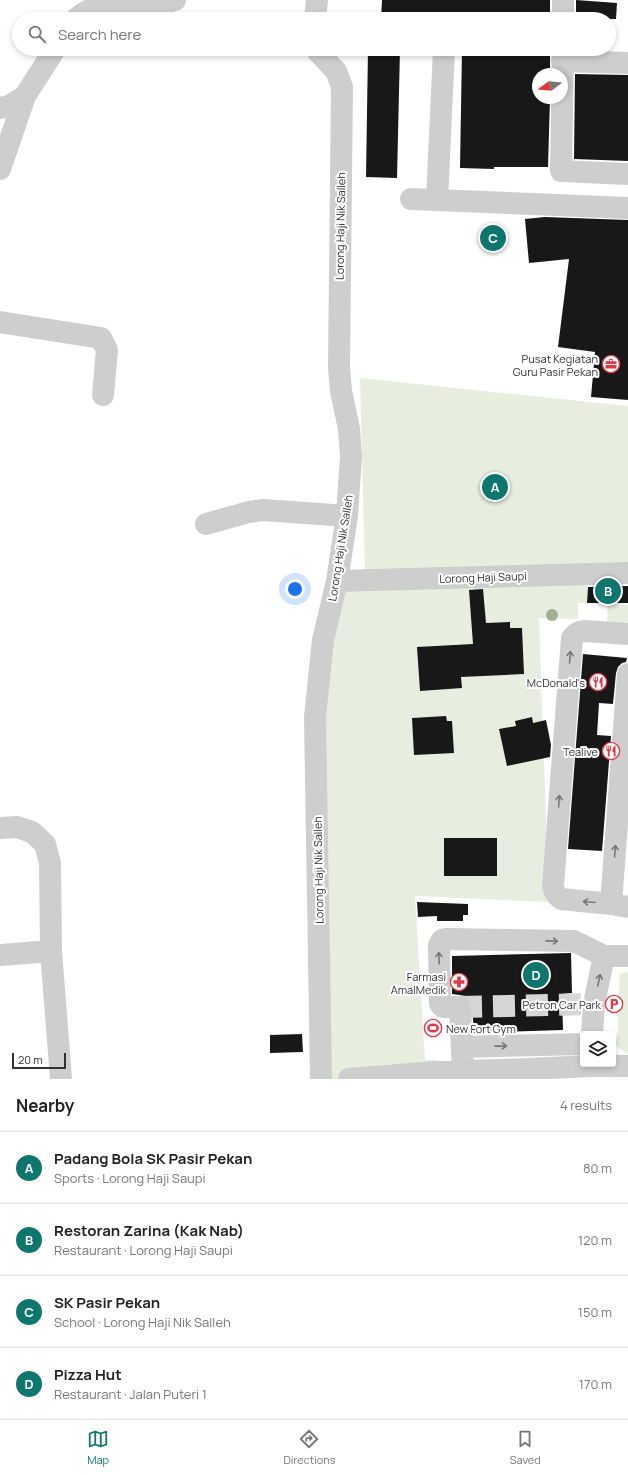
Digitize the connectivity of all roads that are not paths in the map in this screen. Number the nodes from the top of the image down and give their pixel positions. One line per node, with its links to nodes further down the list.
1 (175, 0): 4 (street)
2 (317, 0): 5 (street)
3 (563, 0): 6 (street)
4 (82, 12)
5 (316, 12)
6 (563, 12)
7 (51, 56): 13 (street)
8 (322, 56): 22 (street, Lorong Haji Nik Salleh)
9 (444, 56): 18 (street)
10 (562, 56): 16 (street)
11 (570, 56): 12 (street)
12 (628, 63)
13 (25, 96): 14 (street); 15 (street)
14 (0, 108)
15 (0, 168)
16 (628, 174)
17 (410, 199): 18 (street)
18 (437, 200): 19 (street)
19 (628, 208)
20 (0, 322): 21 (street)
21 (103, 395)
22 (347, 516): 23 (street); 25 (street, Lorong Haji Nik Salleh)
23 (206, 524)
24 (628, 573): 25 (street, Lorong Haji Saupi)
25 (337, 582): 42 (street, Lorong Haji Nik Salleh)
26 (628, 634): 30 (street, one-way to 26)
27 (628, 674): 28 (street)
28 (624, 776): 30 (street, one-way to 28)
29 (0, 828): 31 (street)
30 (620, 905)
31 (51, 951): 32 (street); 41 (street)
32 (0, 955)
33 (604, 956): 34 (street); 35 (street, one-way to 33); 37 (street, one-way to 33)
34 (628, 956)
35 (592, 1031)
36 (580, 1044): 37 (street, one-way to 36)
37 (462, 1047): 39 (street)
38 (605, 1068): 40 (street)
39 (453, 1074): 40 (street); 43 (street)
40 (529, 1074)
41 (61, 1079)
42 (321, 1079)
43 (349, 1079)

